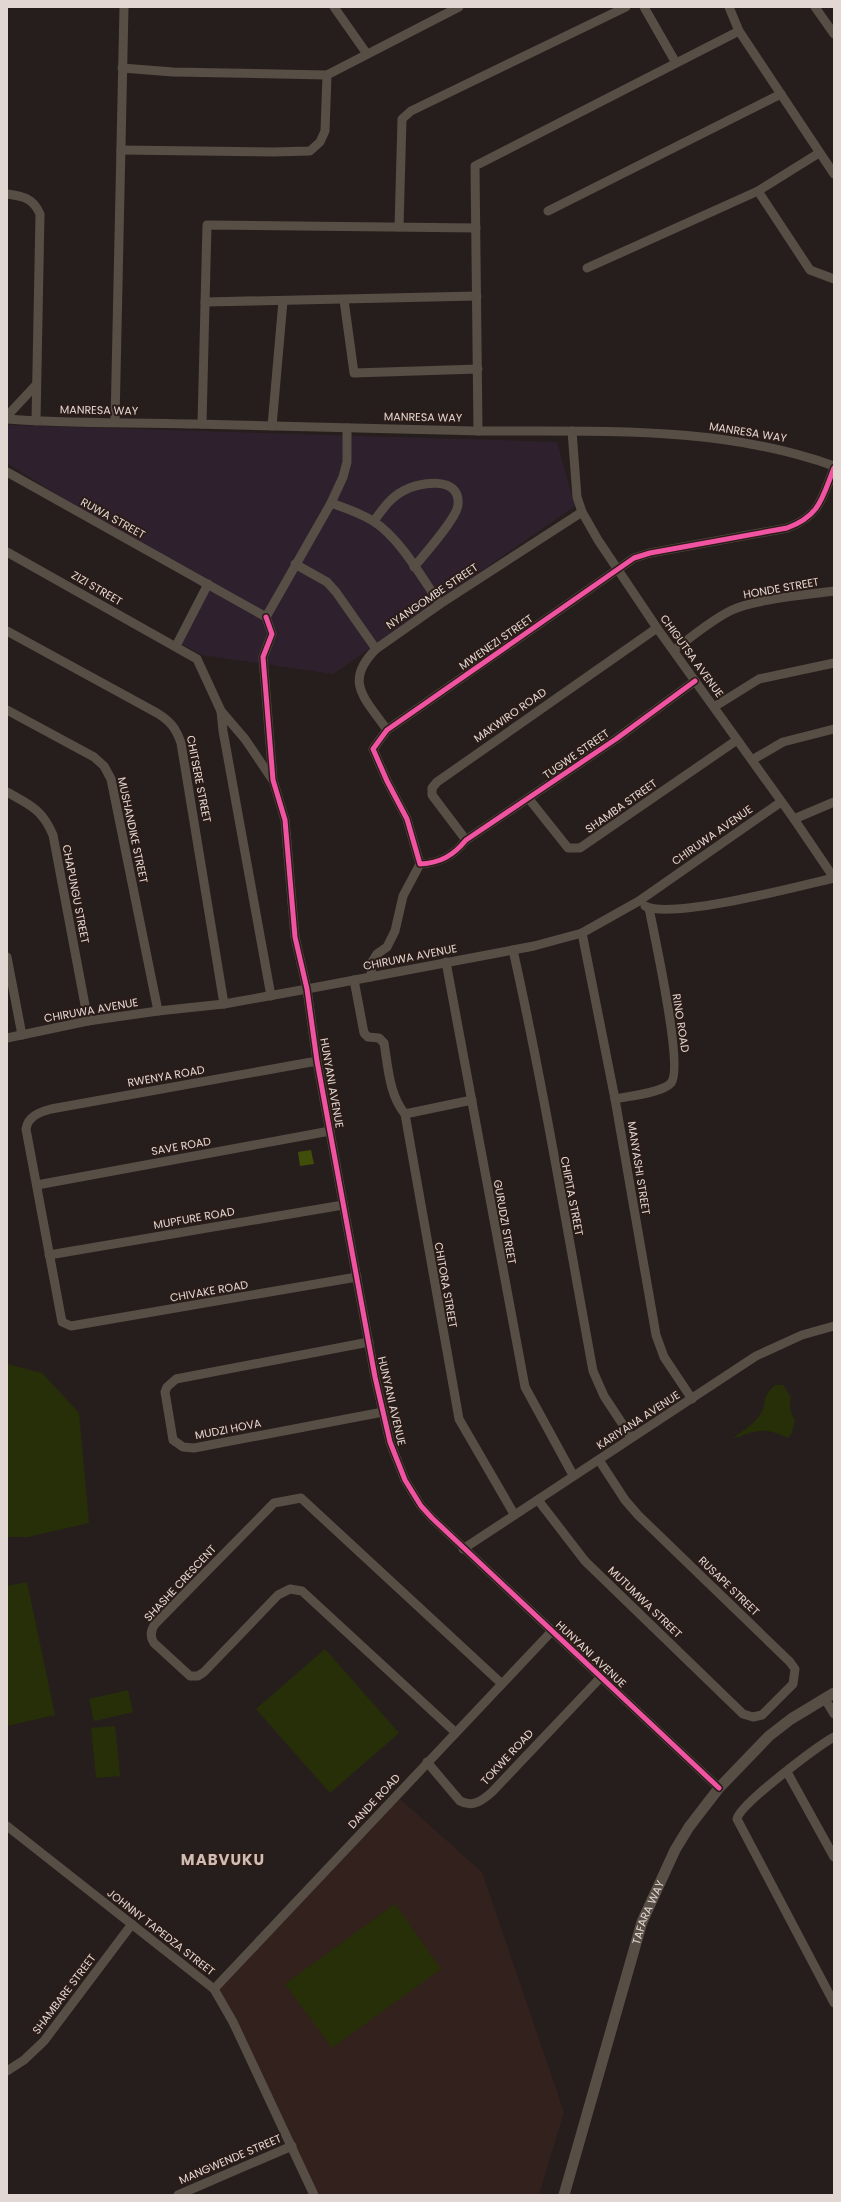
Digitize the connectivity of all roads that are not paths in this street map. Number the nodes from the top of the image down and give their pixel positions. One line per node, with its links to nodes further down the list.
1 (124, 7): 12 (street)
2 (334, 7): 10 (street)
3 (459, 7): 10 (street)
4 (626, 7): 21 (street)
5 (644, 7): 11 (street)
6 (729, 7): 8 (street)
7 (815, 7): 9 (street)
8 (739, 31): 11 (street); 14 (street)
9 (834, 34)
10 (367, 54): 13 (street)
11 (676, 63): 22 (street)
12 (122, 68): 13 (street); 15 (street)
13 (327, 75): 15 (street)
14 (781, 94): 16 (street); 20 (street)
15 (121, 150): 33 (street)
16 (819, 153): 17 (street); 18 (street)
17 (834, 174)
18 (758, 191): 23 (street); 24 (street)
19 (7, 194): 30 (street)
20 (548, 211)
21 (399, 227): 22 (street); 28 (street)
22 (476, 228): 25 (street)
23 (587, 268)
24 (834, 278)
25 (477, 296): 26 (street); 29 (street)
26 (344, 300): 27 (street); 29 (street)
27 (283, 301): 28 (street); 35 (street)
28 (205, 302): 34 (street)
29 (478, 369): 37 (street)
30 (35, 386): 31 (street); 32 (street)
31 (7, 418): 32 (street, MANRESA WAY)
32 (36, 421): 33 (street, MANRESA WAY)
33 (115, 422): 34 (street, MANRESA WAY)
34 (202, 424): 35 (street, MANRESA WAY)
35 (272, 426): 36 (street, MANRESA WAY)
36 (347, 428): 37 (street, MANRESA WAY); 41 (street)
37 (478, 431): 38 (street, MANRESA WAY)
38 (572, 431): 39 (street, MANRESA WAY); 42 (street, CHIGUTSA AVENUE)
39 (834, 467): 47 (street, MWENEZI STREET)
40 (7, 472): 48 (street, RUWA STREET)
41 (331, 503): 43 (street); 45 (street)
42 (582, 512): 47 (street, CHIGUTSA AVENUE); 50 (street, NYANGOMBE STREET)
43 (374, 521): 46 (street); 46 (street)
44 (7, 552): 54 (street, ZIZI STREET)
45 (295, 564): 51 (street); 55 (street)
46 (414, 567): 50 (street)
47 (616, 569): 52 (street, CHIGUTSA AVENUE); 63 (street, MWENEZI STREET)
48 (208, 584): 51 (street, RUWA STREET); 54 (street)
49 (834, 591): 56 (street, HONDE STREET)
50 (440, 604): 55 (street, NYANGOMBE STREET)
51 (266, 617): 66 (street)
52 (657, 628): 56 (street, CHIGUTSA AVENUE); 72 (street, MAKWIRO ROAD)
53 (7, 631): 85 (street, CHITSERE STREET)
54 (176, 646): 61 (street, ZIZI STREET)
55 (376, 649): 63 (street, NYANGOMBE STREET)
56 (674, 650): 58 (street, CHIGUTSA AVENUE)
57 (834, 663): 59 (street)
58 (695, 681): 59 (street, CHIGUTSA AVENUE); 68 (street, TUGWE STREET)
59 (714, 707): 64 (street, CHIGUTSA AVENUE)
60 (7, 710): 86 (street, MUSHANDIKE STREET)
61 (221, 711): 66 (street); 84 (street)
62 (834, 729): 65 (street)
63 (387, 730): 73 (street, MWENEZI STREET)
64 (737, 740): 65 (street, CHIGUTSA AVENUE); 68 (street, SHAMBA STREET)
65 (752, 760): 69 (street, CHIGUTSA AVENUE)
66 (273, 780): 83 (street, HUNYANI AVENUE)
67 (7, 792): 87 (street, CHAPUNGU STREET)
68 (529, 799): 72 (street, TUGWE STREET)
69 (781, 802): 71 (street, CHIGUTSA AVENUE); 75 (street, CHIRUWA AVENUE)
70 (834, 802): 71 (street)
71 (794, 819): 74 (street, CHIGUTSA AVENUE)
72 (466, 840): 73 (street, TUGWE STREET)
73 (420, 864): 81 (street)
74 (834, 878): 76 (street)
75 (639, 901): 76 (street); 77 (street, CHIRUWA AVENUE)
76 (649, 908): 91 (street, RINO ROAD)
77 (582, 934): 78 (street, CHIRUWA AVENUE); 91 (street, MANYASHI STREET)
78 (513, 950): 80 (street, CHIRUWA AVENUE); 103 (street, CHIPITA STREET)
79 (7, 957): 88 (street)
80 (446, 962): 81 (street, CHIRUWA AVENUE); 92 (street, GURUDZI STREET)
81 (371, 977): 82 (street, CHIRUWA AVENUE)
82 (354, 980): 83 (street, CHIRUWA AVENUE); 93 (street, CHITORA STREET)
83 (307, 989): 84 (street, CHIRUWA AVENUE); 90 (street, HUNYANI AVENUE)
84 (271, 996): 85 (street, CHIRUWA AVENUE)
85 (224, 1004): 86 (street, CHIRUWA AVENUE)
86 (158, 1011): 87 (street, CHIRUWA AVENUE)
87 (88, 1021): 88 (street, CHIRUWA AVENUE)
88 (22, 1035): 89 (street, CHIRUWA AVENUE)
89 (7, 1038)
90 (317, 1061): 94 (street, HUNYANI AVENUE); 95 (street, RWENYA ROAD)
91 (616, 1099): 101 (street, MANYASHI STREET)
92 (472, 1100): 93 (street); 105 (street, GURUDZI STREET)
93 (404, 1114): 107 (street, CHITORA STREET)
94 (330, 1131): 95 (street, SAVE ROAD); 96 (street, HUNYANI AVENUE)
95 (37, 1185): 97 (street)
96 (343, 1205): 97 (street, MUPFURE ROAD); 98 (street, HUNYANI AVENUE)
97 (49, 1255): 98 (street, CHIVAKE ROAD)
98 (357, 1277): 100 (street, HUNYANI AVENUE)
99 (834, 1326): 101 (street, KARIYANA AVENUE)
100 (369, 1342): 102 (street, HUNYANI AVENUE); 102 (street, MUDZI HOVA)
101 (692, 1399): 103 (street, KARIYANA AVENUE)
102 (383, 1412): 108 (street, HUNYANI AVENUE)
103 (631, 1437): 104 (street, KARIYANA AVENUE)
104 (599, 1460): 105 (street, KARIYANA AVENUE); 113 (street, RUSAPE STREET)
105 (574, 1475): 106 (street, KARIYANA AVENUE)
106 (538, 1500): 107 (street, KARIYANA AVENUE); 113 (street, MUTUMWA STREET)
107 (514, 1514): 108 (street, KARIYANA AVENUE)
108 (463, 1549): 109 (street, HUNYANI AVENUE)
109 (552, 1631): 110 (street, HUNYANI AVENUE); 111 (street, DANDE ROAD)
110 (601, 1676): 117 (street, TOKWE ROAD); 119 (street, HUNYANI AVENUE)
111 (502, 1684): 115 (street, DANDE ROAD); 115 (street, SHASHE CRESCENT)
112 (830, 1696): 114 (street); 119 (street, TAFARA WAY)
113 (743, 1714)
114 (834, 1714)
115 (455, 1732): 117 (street, DANDE ROAD)
116 (834, 1737): 118 (street)
117 (427, 1762): 123 (street, DANDE ROAD)
118 (787, 1772): 121 (street); 124 (street)
119 (719, 1788): 130 (street, TAFARA WAY)
120 (7, 1826): 122 (street, JOHNNY TAPEDZA STREET)
121 (834, 1857)
122 (132, 1924): 123 (street, JOHNNY TAPEDZA STREET); 125 (street, SHAMBARE STREET)
123 (214, 1989): 126 (street, JOHNNY TAPEDZA STREET)
124 (834, 2003)
125 (7, 2071)
126 (292, 2146): 127 (street, MANGWENDE STREET); 129 (street, JOHNNY TAPEDZA STREET)
127 (193, 2192): 128 (street, MANGWENDE STREET)
128 (178, 2195)
129 (314, 2195)
130 (564, 2195)

